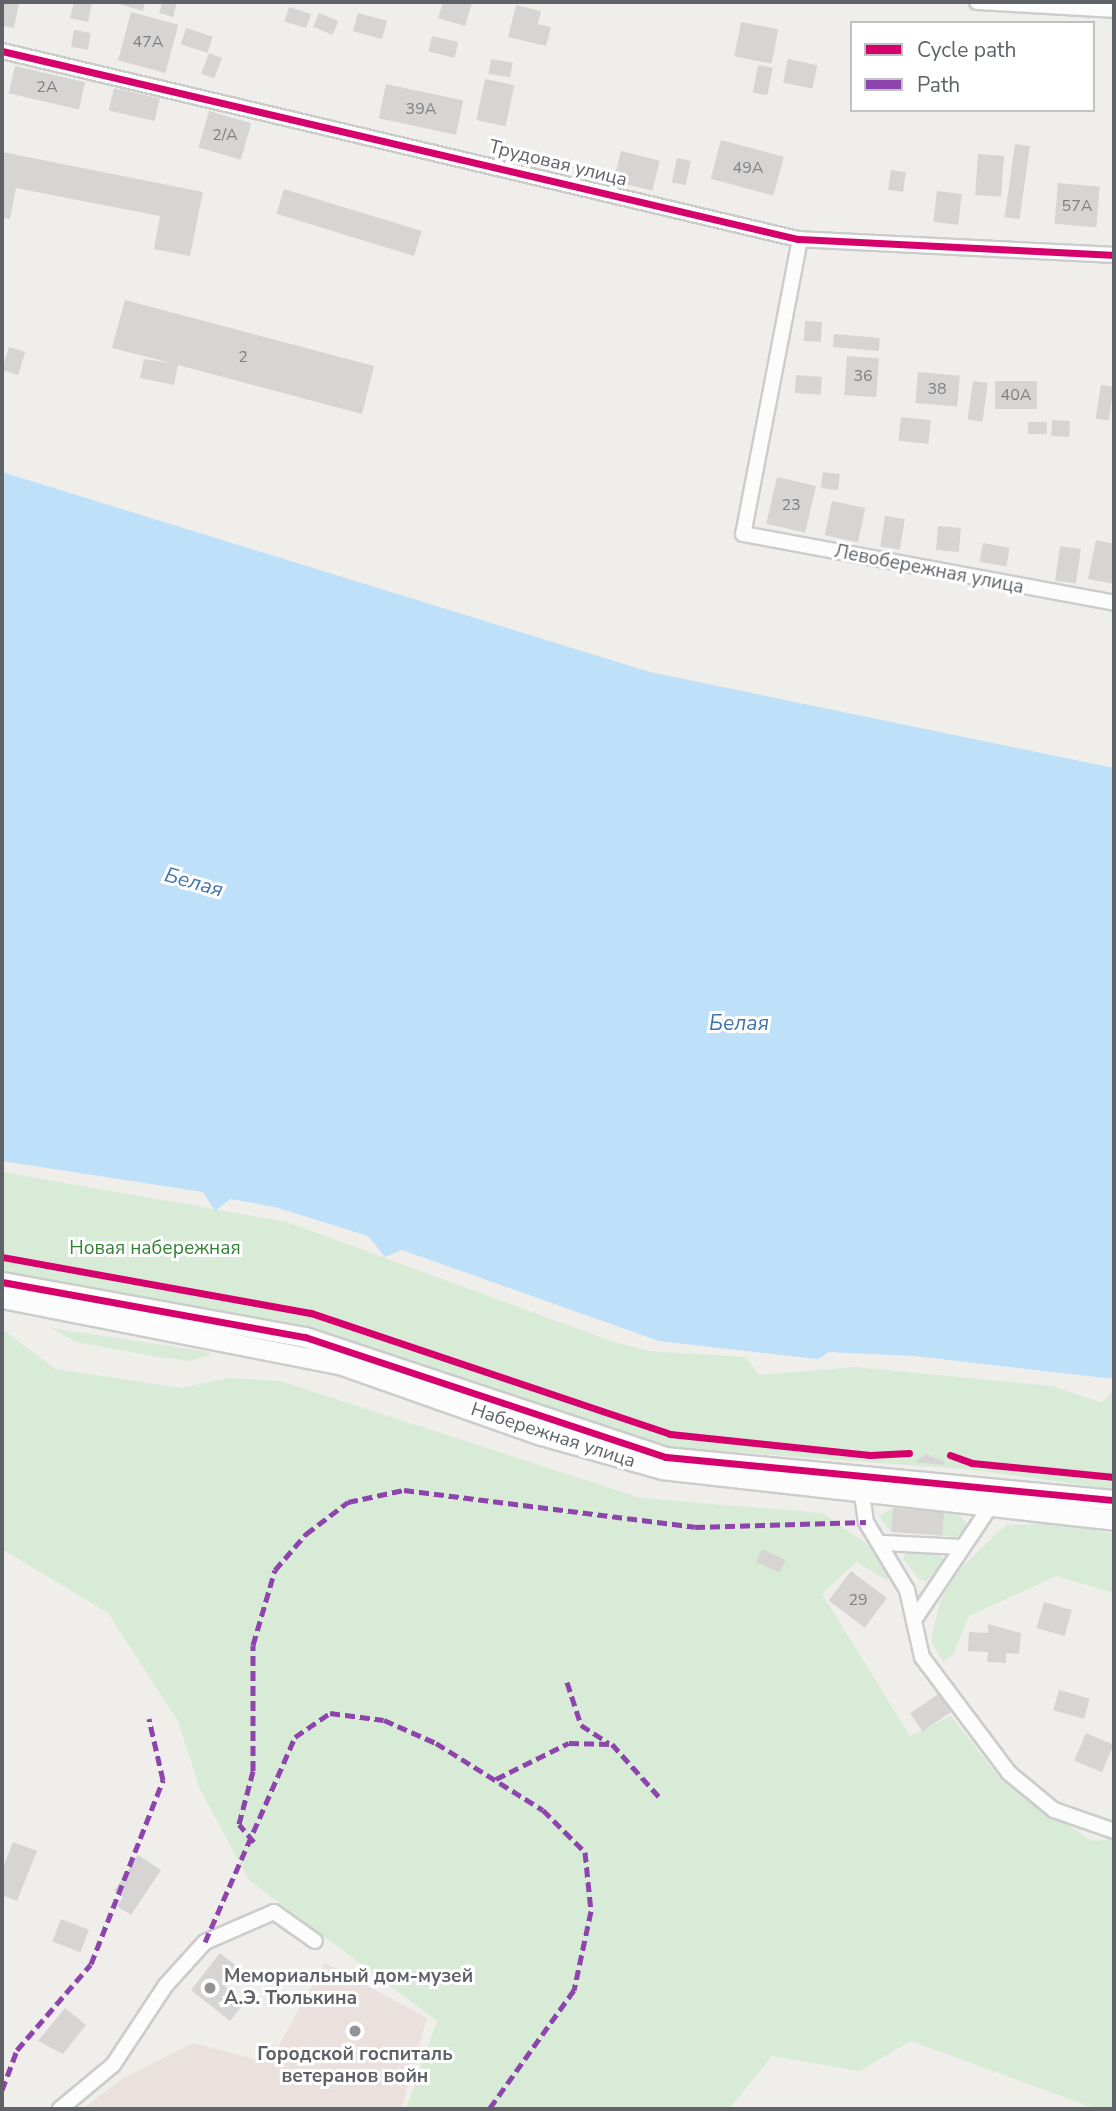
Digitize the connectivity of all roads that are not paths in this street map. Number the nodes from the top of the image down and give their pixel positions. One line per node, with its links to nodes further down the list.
1 (977, 2): 2 (street)
2 (1114, 10)
3 (2, 51): 4 (street, Трудовая улица)
4 (800, 239): 5 (street, Трудовая улица); 6 (street, Левобережная улица)
5 (1114, 255)
6 (1114, 603)
7 (2, 1282): 10 (street, Набережная улица)
8 (2, 1298): 9 (street, Набережная улица)
9 (862, 1494): 11 (street, Набережная улица); 13 (street)
10 (1114, 1500)
11 (992, 1504): 12 (street, Набережная улица); 14 (street)
12 (1114, 1520)
13 (884, 1543): 14 (street); 15 (street)
14 (962, 1547): 15 (street)
15 (916, 1617): 16 (street)
16 (1114, 1831)
17 (315, 1941): 18 (street)
18 (60, 2109)

